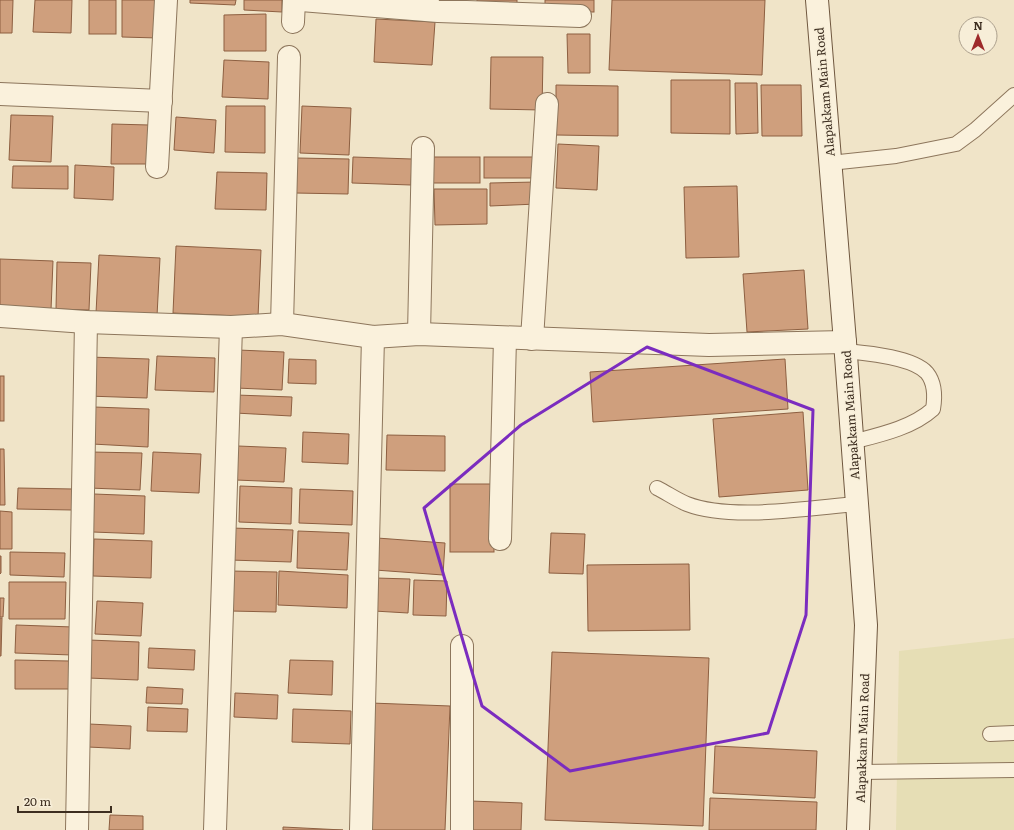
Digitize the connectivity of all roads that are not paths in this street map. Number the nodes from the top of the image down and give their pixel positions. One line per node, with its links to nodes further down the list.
1 (166, 0): 10 (street)
2 (294, 0): 6 (street)
3 (301, 0): 5 (street)
4 (817, 0): 13 (street, Alapakkam Main Road)
5 (580, 16)
6 (293, 22)
7 (289, 57): 17 (street)
8 (0, 94): 10 (street)
9 (1014, 95): 13 (lane)
10 (160, 101): 14 (street)
11 (547, 104): 22 (street)
12 (423, 148): 19 (street)
13 (830, 163): 23 (street, Alapakkam Main Road)
14 (158, 167)
15 (0, 316): 16 (street)
16 (86, 322): 18 (street); 33 (street)
17 (282, 324): 18 (street); 20 (street)
18 (231, 327): 34 (street)
19 (419, 334): 20 (street); 21 (street)
20 (373, 336): 35 (street)
21 (505, 338): 22 (street); 27 (street)
22 (532, 339): 23 (street)
23 (846, 346): 24 (street, Alapakkam Main Road); 24 (lane)
24 (852, 442): 26 (street, Alapakkam Main Road)
25 (657, 488): 26 (lane)
26 (857, 504): 32 (street, Alapakkam Main Road)
27 (500, 539)
28 (462, 646): 36 (street)
29 (1014, 733): 30 (lane)
30 (990, 734)
31 (1014, 770): 32 (lane)
32 (860, 772): 37 (street, Alapakkam Main Road)
33 (77, 830)
34 (215, 830)
35 (361, 830)
36 (462, 830)
37 (858, 830)

